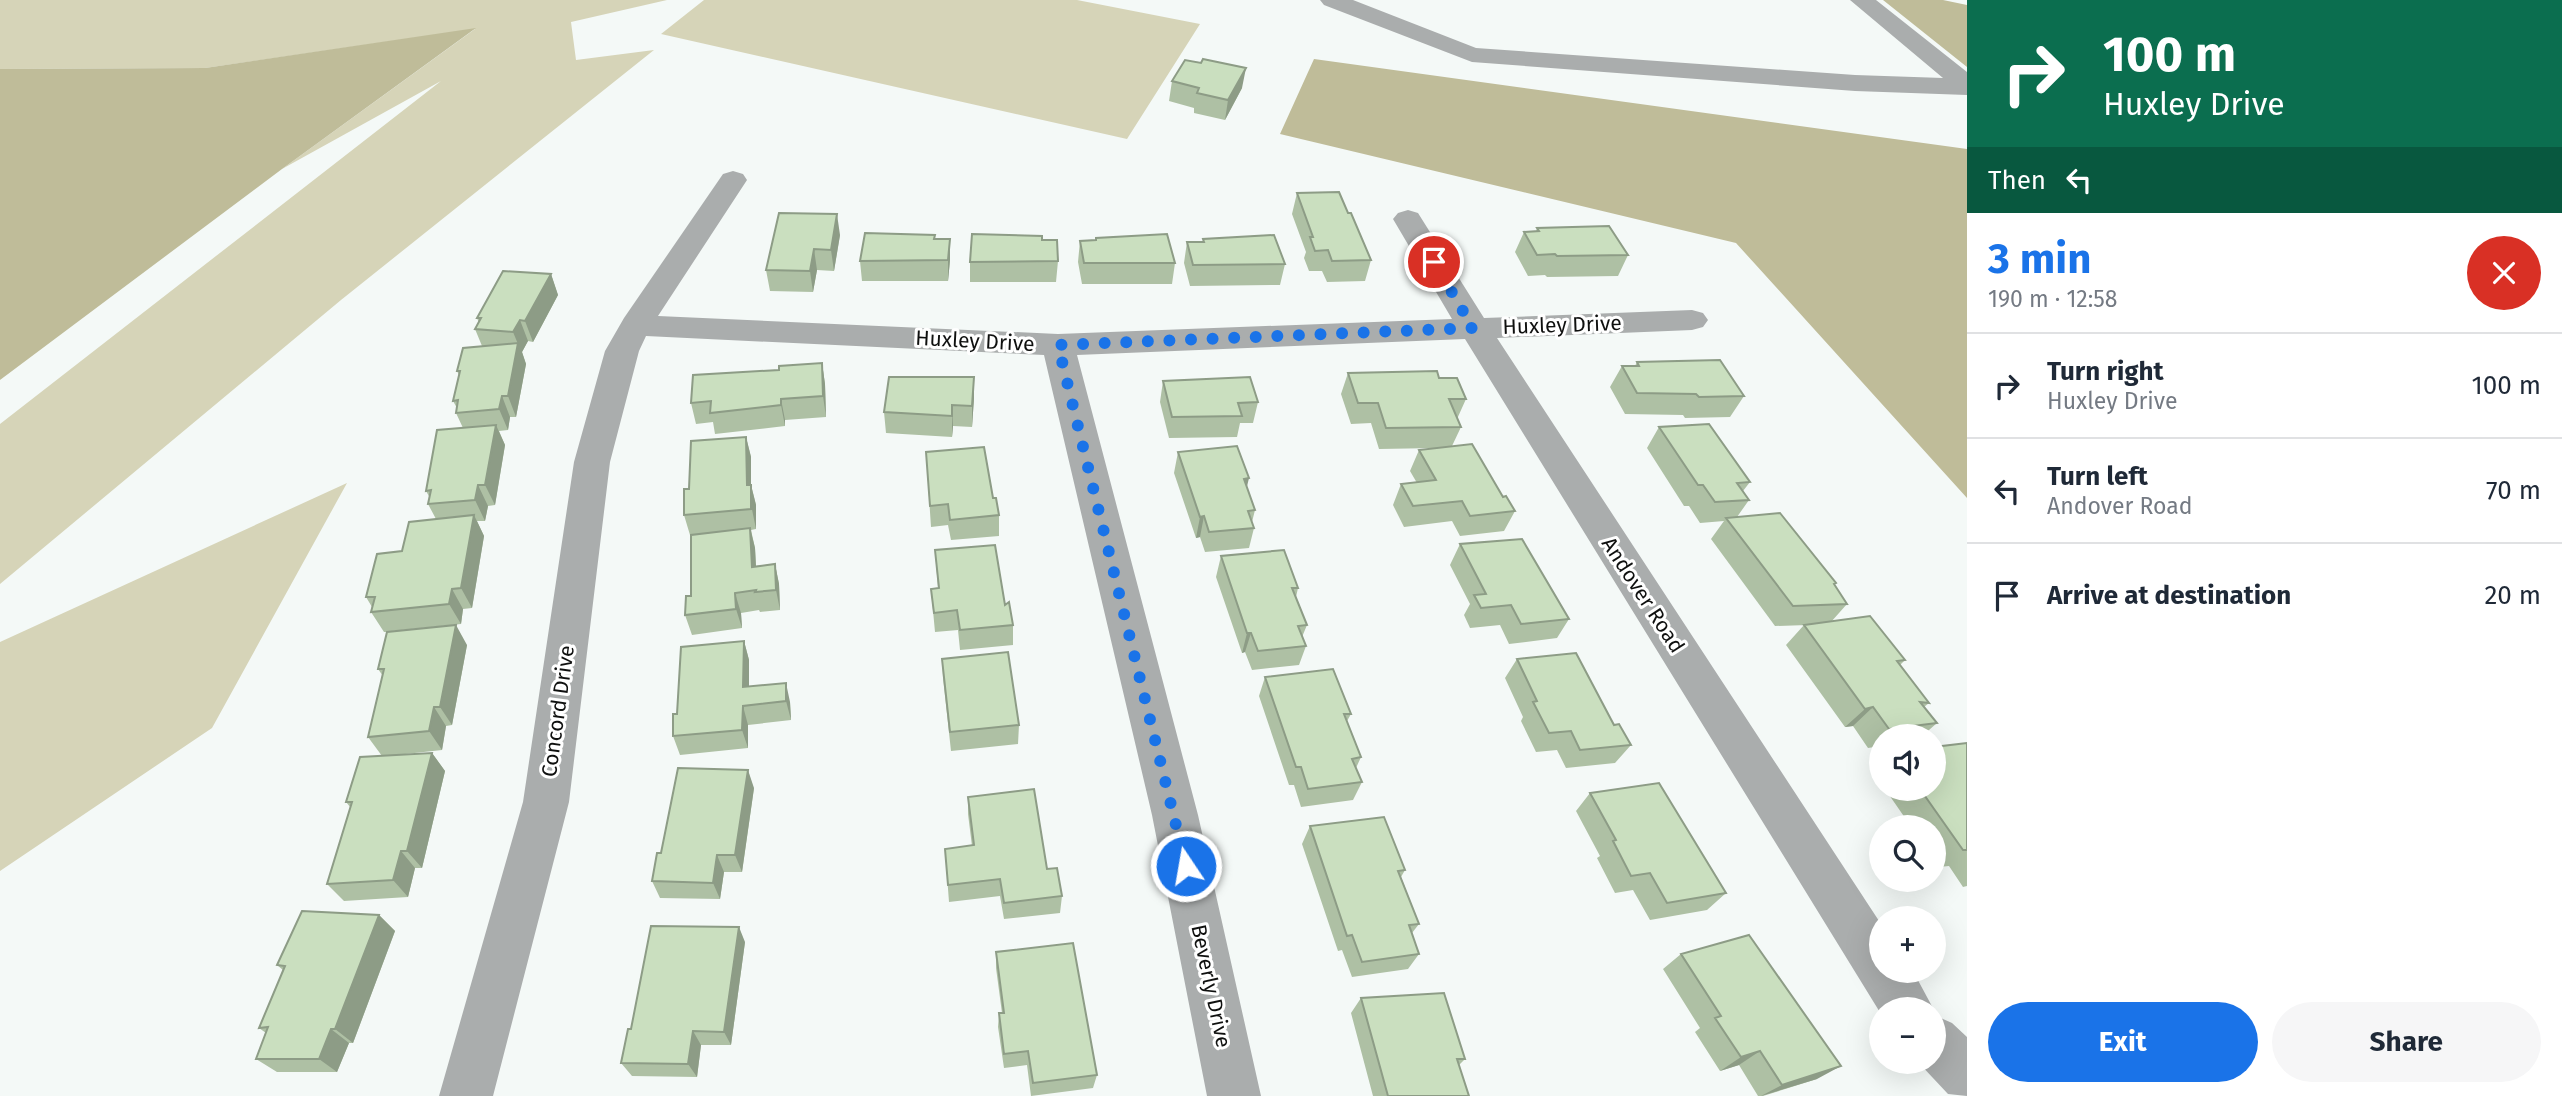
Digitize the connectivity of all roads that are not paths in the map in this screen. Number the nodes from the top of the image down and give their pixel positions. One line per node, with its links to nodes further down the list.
1 (1332, 0): 3 (street)
2 (1862, 0): 3 (street)
3 (1967, 86)
4 (733, 180): 7 (street, Concord Drive)
5 (1408, 219): 8 (street, Andover Road)
6 (1692, 320): 8 (street, Huxley Drive)
7 (635, 324): 9 (street, Huxley Drive); 13 (street, Concord Drive)
8 (1473, 328): 9 (street, Huxley Drive); 10 (street, Andover Road)
9 (1058, 345): 14 (street, Beverly Drive)
10 (1869, 950)
11 (1946, 1053): 12 (street)
12 (1967, 1075)
13 (466, 1096)
14 (1234, 1096)

